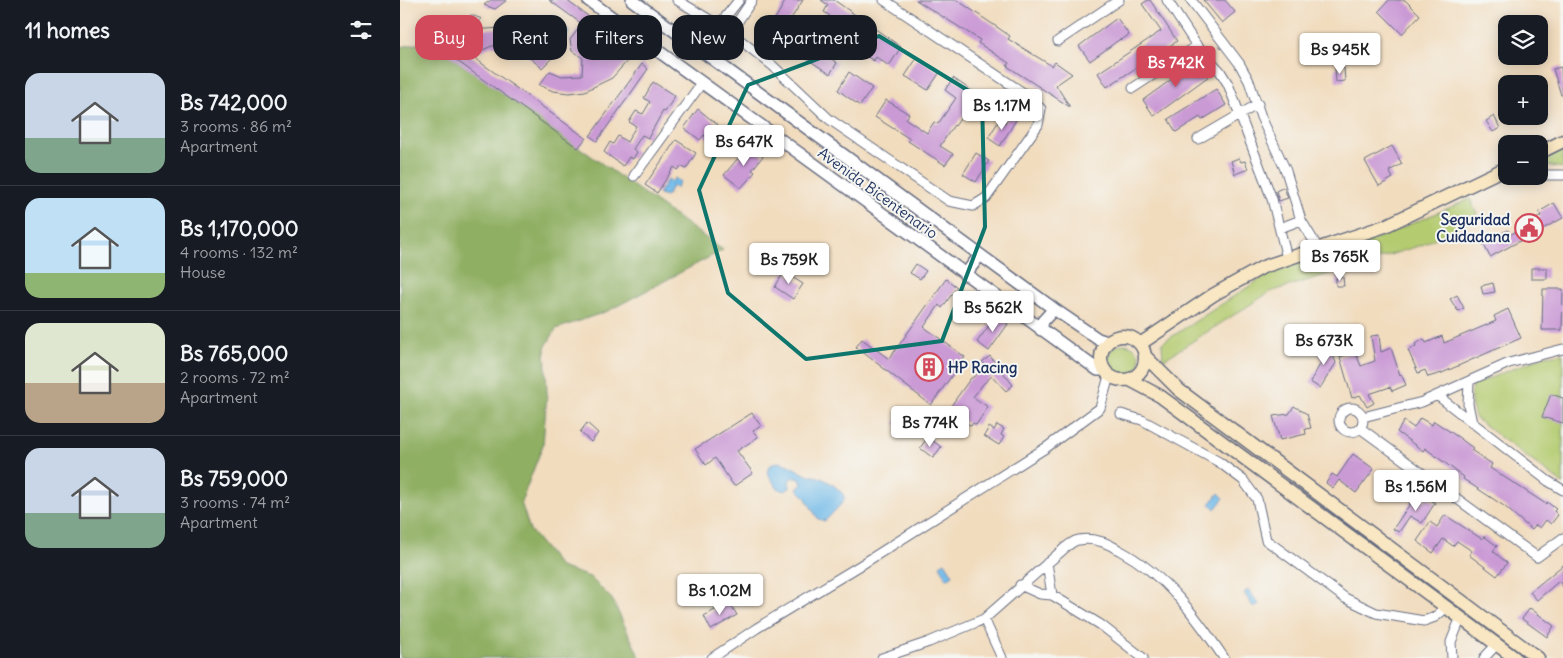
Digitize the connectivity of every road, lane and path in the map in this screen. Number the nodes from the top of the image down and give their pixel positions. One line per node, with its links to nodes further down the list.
1 (588, 0): 18 (street, Avenida Bicentenario)
2 (632, 0): 13 (street, Avenida Bicentenario)
3 (676, 0): 10 (street)
4 (739, 0): 11 (street)
5 (752, 0): 12 (street)
6 (884, 0): 15 (street)
7 (1120, 0): 14 (street)
8 (1167, 0): 16 (street)
9 (1191, 0): 20 (street)
10 (702, 15)
11 (728, 15)
12 (742, 15)
13 (672, 29)
14 (1058, 41)
15 (744, 43)
16 (1197, 46): 19 (street); 21 (street)
17 (716, 60): 32 (street, Avenida Bicentenario)
18 (701, 84): 27 (street); 34 (street, Avenida Bicentenario)
19 (1133, 88)
20 (1258, 104): 21 (street); 29 (street)
21 (1241, 114): 22 (street); 30 (street)
22 (1198, 139)
23 (1563, 141): 24 (main road)
24 (1548, 148)
25 (1498, 173): 31 (main road)
26 (1563, 175): 28 (street)
27 (634, 176)
28 (1548, 176)
29 (1301, 220): 30 (street); 31 (street)
30 (1280, 228): 33 (street)
31 (1318, 248): 33 (main road)
32 (980, 255): 34 (street); 35 (street, Avenida Bicentenario)
33 (1287, 258): 38 (main road)
34 (965, 275): 36 (street, Avenida Bicentenario)
35 (1054, 309): 36 (street); 37 (street, Avenida Bicentenario)
36 (1041, 330): 41 (street, Avenida Bicentenario)
37 (1107, 342): 38 (main road); 41 (main road)
38 (1140, 344): 40 (main road)
39 (1563, 349): 43 (street)
40 (1146, 357): 42 (main road); 66 (main road)
41 (1106, 373): 42 (main road); 59 (street)
42 (1130, 380): 54 (main road)
43 (1469, 382): 44 (street); 47 (street)
44 (1438, 396): 46 (street); 47 (street)
45 (1121, 414): 54 (street)
46 (1363, 417): 48 (street); 48 (street)
47 (1472, 423): 49 (street)
48 (1360, 428): 50 (street)
49 (1563, 490)
50 (1563, 538)
51 (1047, 563): 52 (street); 53 (street); 63 (street)
52 (1020, 585): 53 (street); 56 (street)
53 (1052, 595): 62 (street)
54 (1447, 607): 55 (main road)
55 (1461, 617): 57 (main road); 58 (street)
56 (984, 619): 60 (street); 61 (street)
57 (1497, 644): 64 (street); 65 (main road)
58 (1450, 657)
59 (712, 658)
60 (882, 658)
61 (1002, 658)
62 (1143, 658)
63 (1224, 658)
64 (1484, 658)
65 (1516, 658)
66 (1538, 658)

